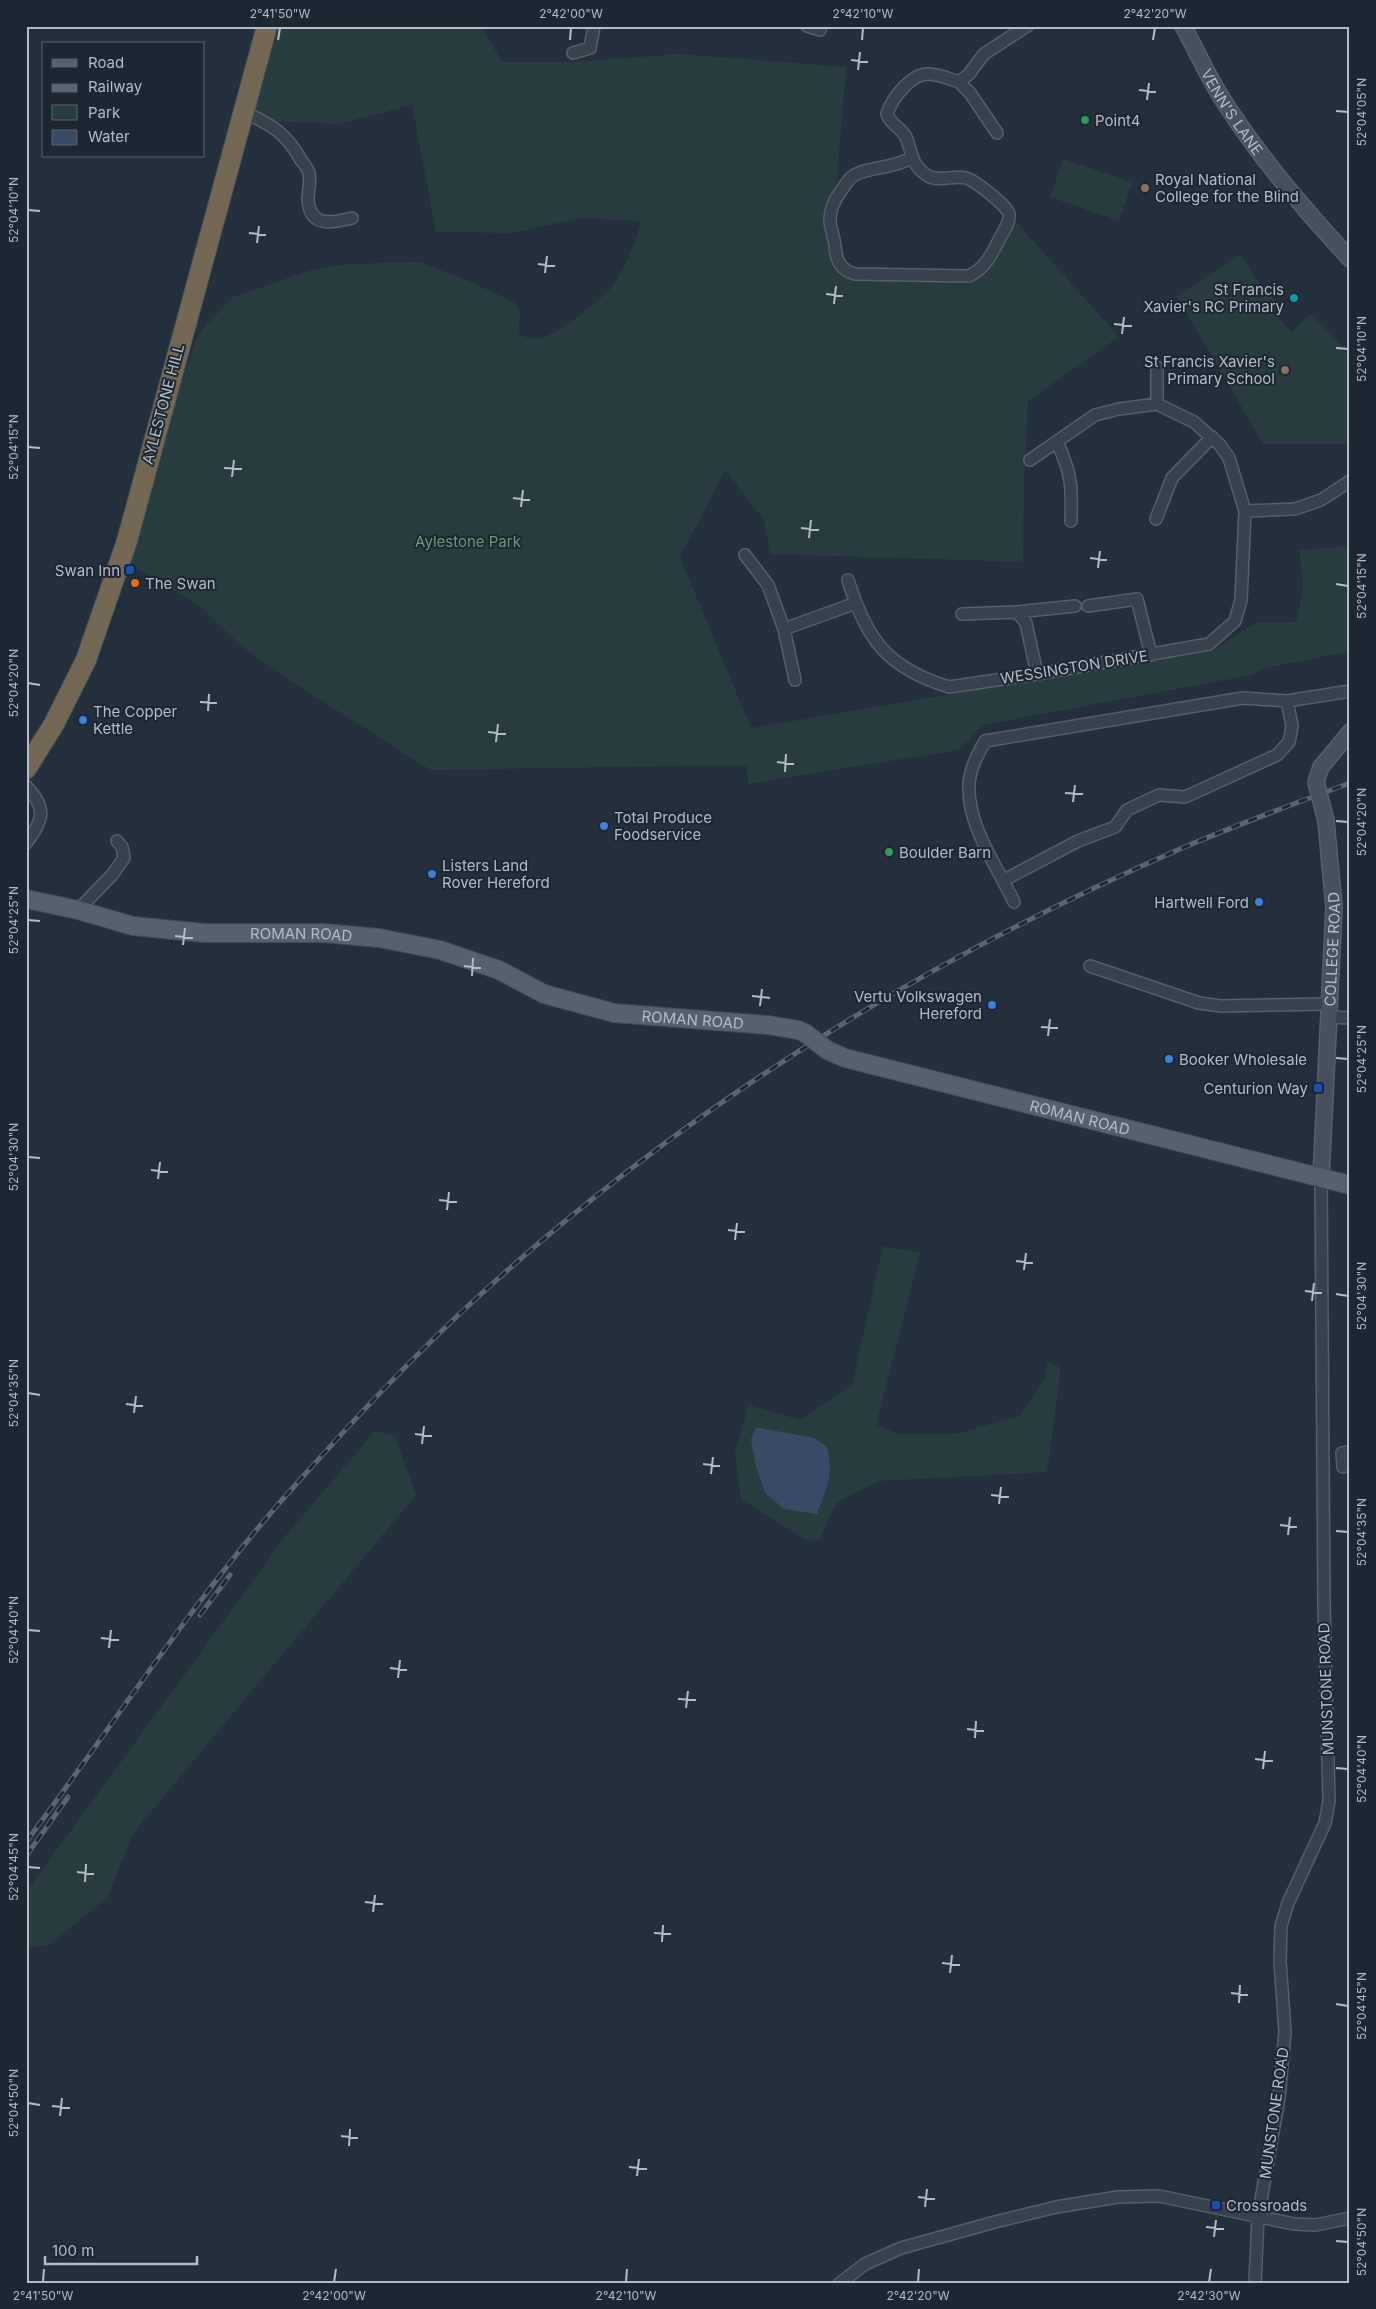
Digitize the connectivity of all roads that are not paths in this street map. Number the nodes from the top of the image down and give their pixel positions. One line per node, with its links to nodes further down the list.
1 (267, 26): 9 (highway, AYLESTONE HILL)
2 (594, 26): 7 (street)
3 (807, 26): 4 (street)
4 (821, 26)
5 (1027, 26): 8 (street)
6 (1183, 26): 13 (street, VENN'S LANE)
7 (573, 53)
8 (959, 82): 10 (street); 11 (street)
9 (244, 112): 12 (street); 37 (highway, AYLESTONE HILL)
10 (996, 133)
11 (911, 158): 11 (street)
12 (352, 218)
13 (1350, 259)
14 (1157, 367): 15 (street)
15 (1157, 404): 16 (street); 17 (street)
16 (1212, 437): 20 (street); 21 (street)
17 (1057, 442): 18 (street); 22 (street)
18 (1030, 460)
19 (1350, 481): 20 (street)
20 (1246, 511): 31 (street, WESSINGTON DRIVE)
21 (1156, 519)
22 (1072, 521)
23 (745, 555): 30 (street)
24 (848, 580): 25 (street, WESSINGTON DRIVE)
25 (856, 603): 30 (street); 32 (street, WESSINGTON DRIVE)
26 (1075, 606): 28 (street)
27 (1088, 606): 31 (street)
28 (1017, 612): 29 (street); 32 (street)
29 (962, 614)
30 (784, 629): 33 (street)
31 (1151, 655): 32 (street, WESSINGTON DRIVE)
32 (1037, 674)
33 (794, 680)
34 (1350, 691): 35 (street)
35 (1287, 701): 41 (street); 41 (street)
36 (1350, 732): 46 (street, COLLEGE ROAD, bridge)
37 (26, 769)
38 (26, 786): 40 (street)
39 (118, 841): 44 (street)
40 (26, 843)
41 (1004, 880): 43 (street)
42 (26, 899): 44 (main road, ROMAN ROAD)
43 (1014, 902)
44 (78, 910): 48 (main road, ROMAN ROAD, bridge)
45 (1090, 966): 46 (street)
46 (1330, 1010): 47 (street); 48 (street, COLLEGE ROAD)
47 (1350, 1018)
48 (1321, 1179): 49 (main road, ROMAN ROAD); 53 (street, MUNSTONE ROAD)
49 (1350, 1185)
50 (1339, 1441): 51 (street)
51 (1346, 1452): 52 (street)
52 (1343, 1467)
53 (1258, 2217): 54 (street); 55 (street); 56 (street, MUNSTONE ROAD)
54 (1350, 2218)
55 (840, 2283)
56 (1255, 2283)

